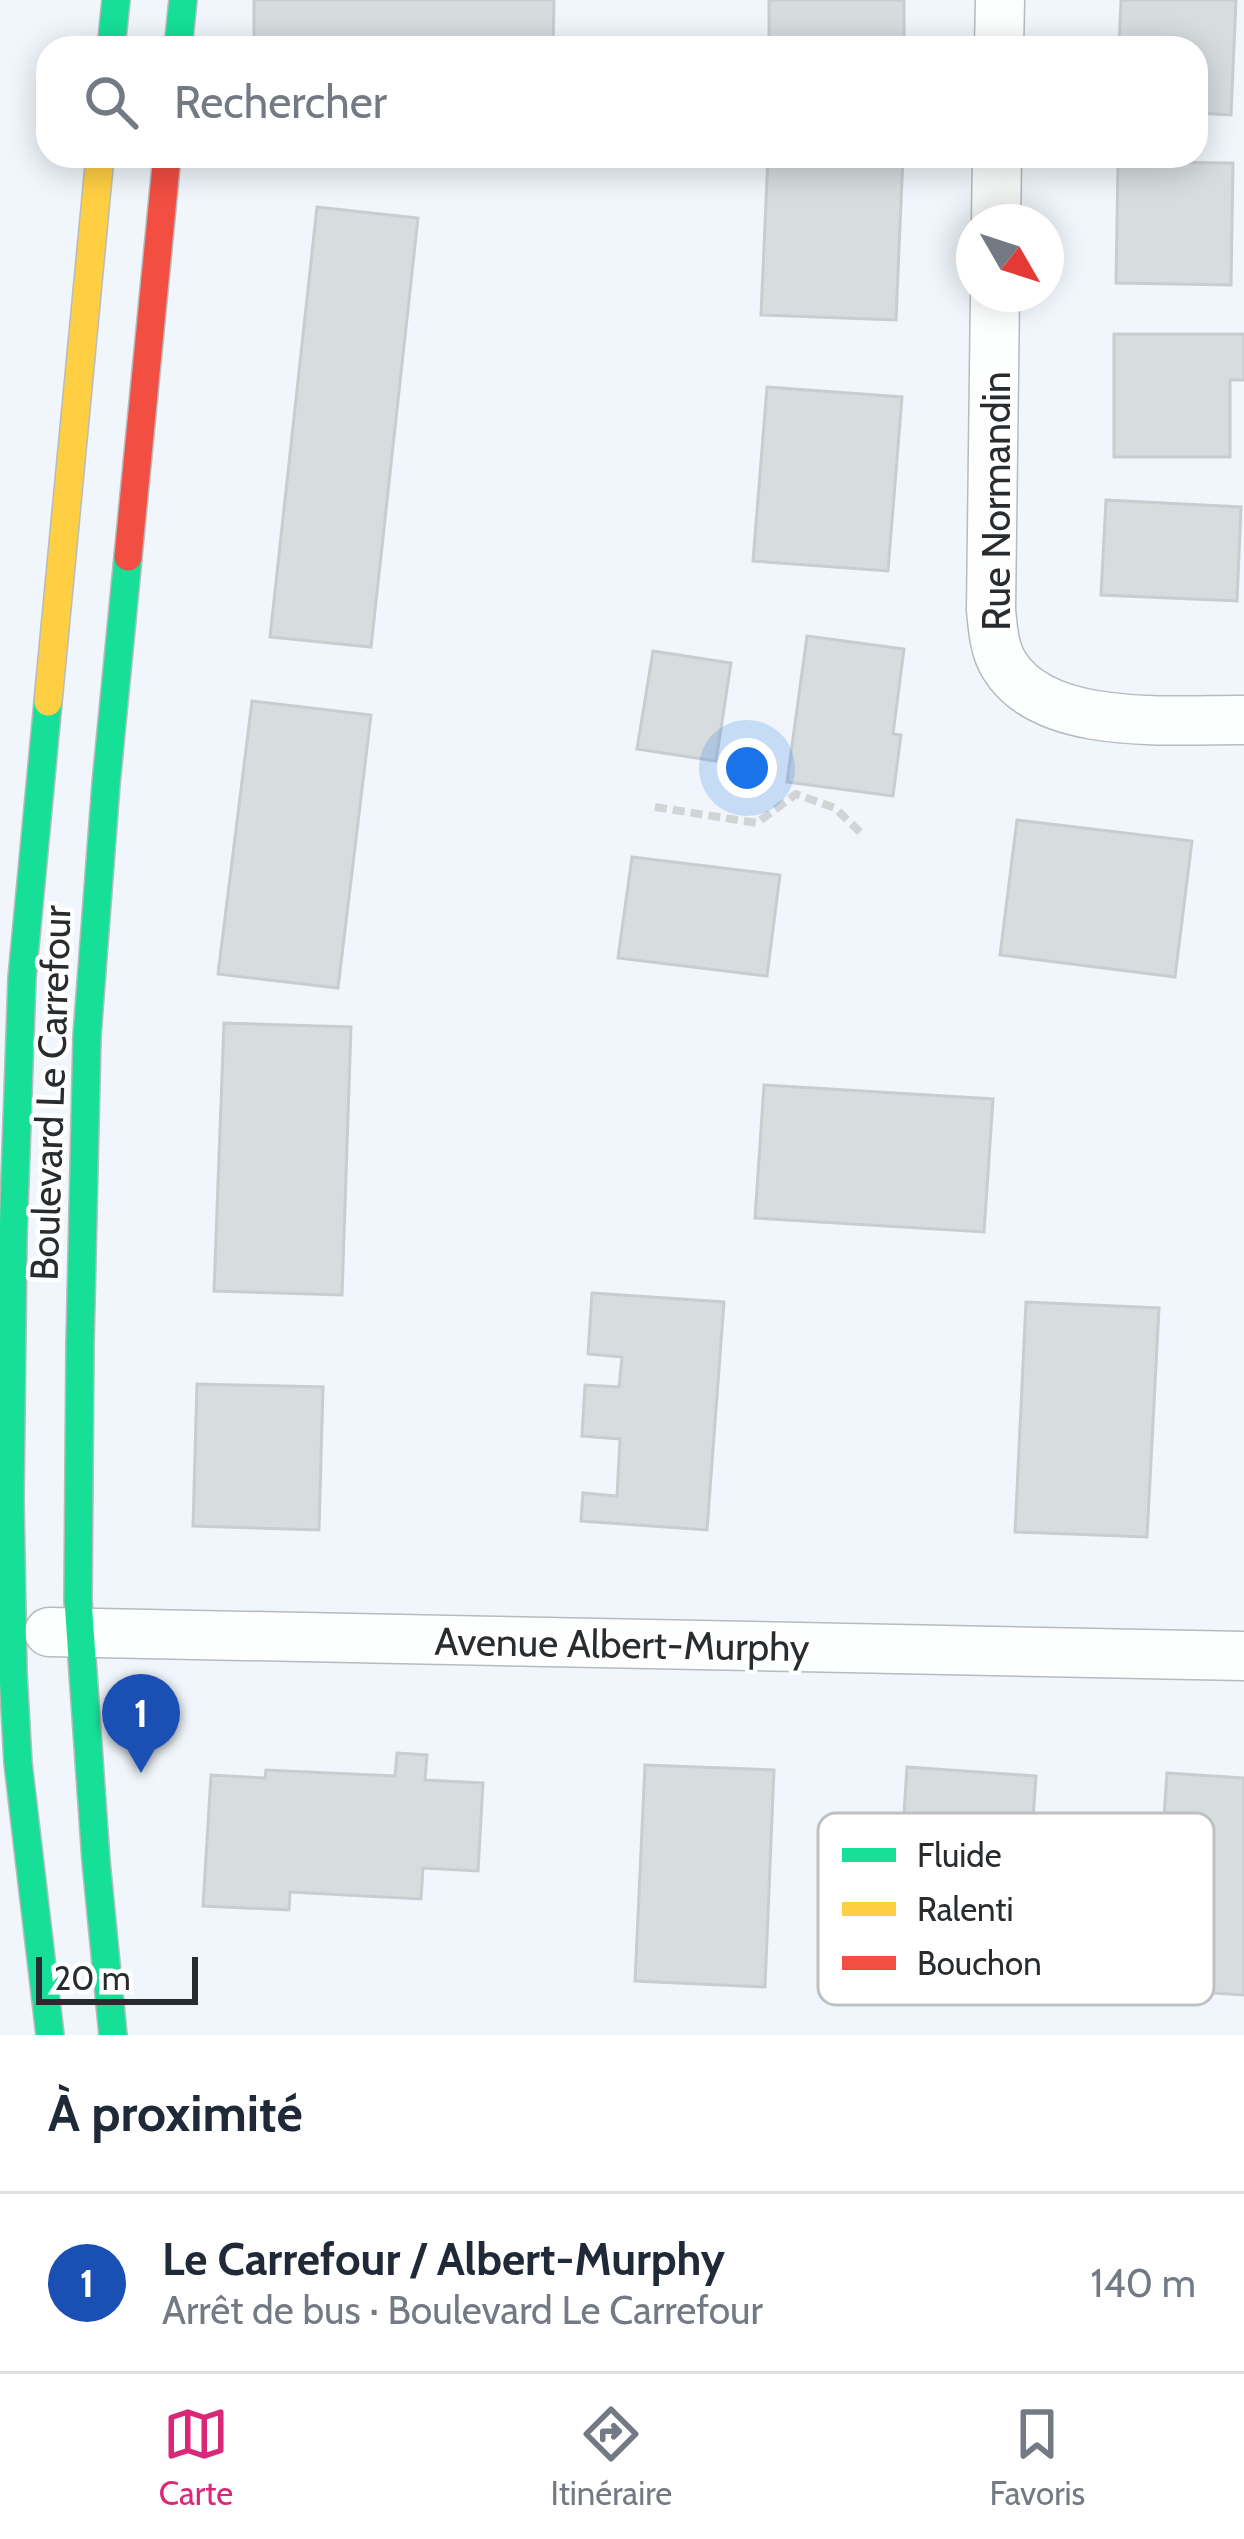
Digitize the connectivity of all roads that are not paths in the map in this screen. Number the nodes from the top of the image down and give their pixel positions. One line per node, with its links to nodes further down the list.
1 (116, 0): 4 (street)
2 (183, 0): 5 (street)
3 (1000, 0): 6 (street)
4 (112, 36)
5 (179, 36)
6 (999, 36)
7 (99, 168): 13 (street, Boulevard Le Carrefour)
8 (166, 168): 14 (street, Boulevard Le Carrefour)
9 (997, 168): 10 (street)
10 (996, 204)
11 (995, 312): 12 (street, Rue Normandin)
12 (1244, 721)
13 (7, 1632): 14 (street, Avenue Albert-Murphy); 16 (street, Boulevard Le Carrefour)
14 (79, 1632): 15 (street, Avenue Albert-Murphy); 17 (street, Boulevard Le Carrefour)
15 (1244, 1656)
16 (50, 2035)
17 (113, 2035)

